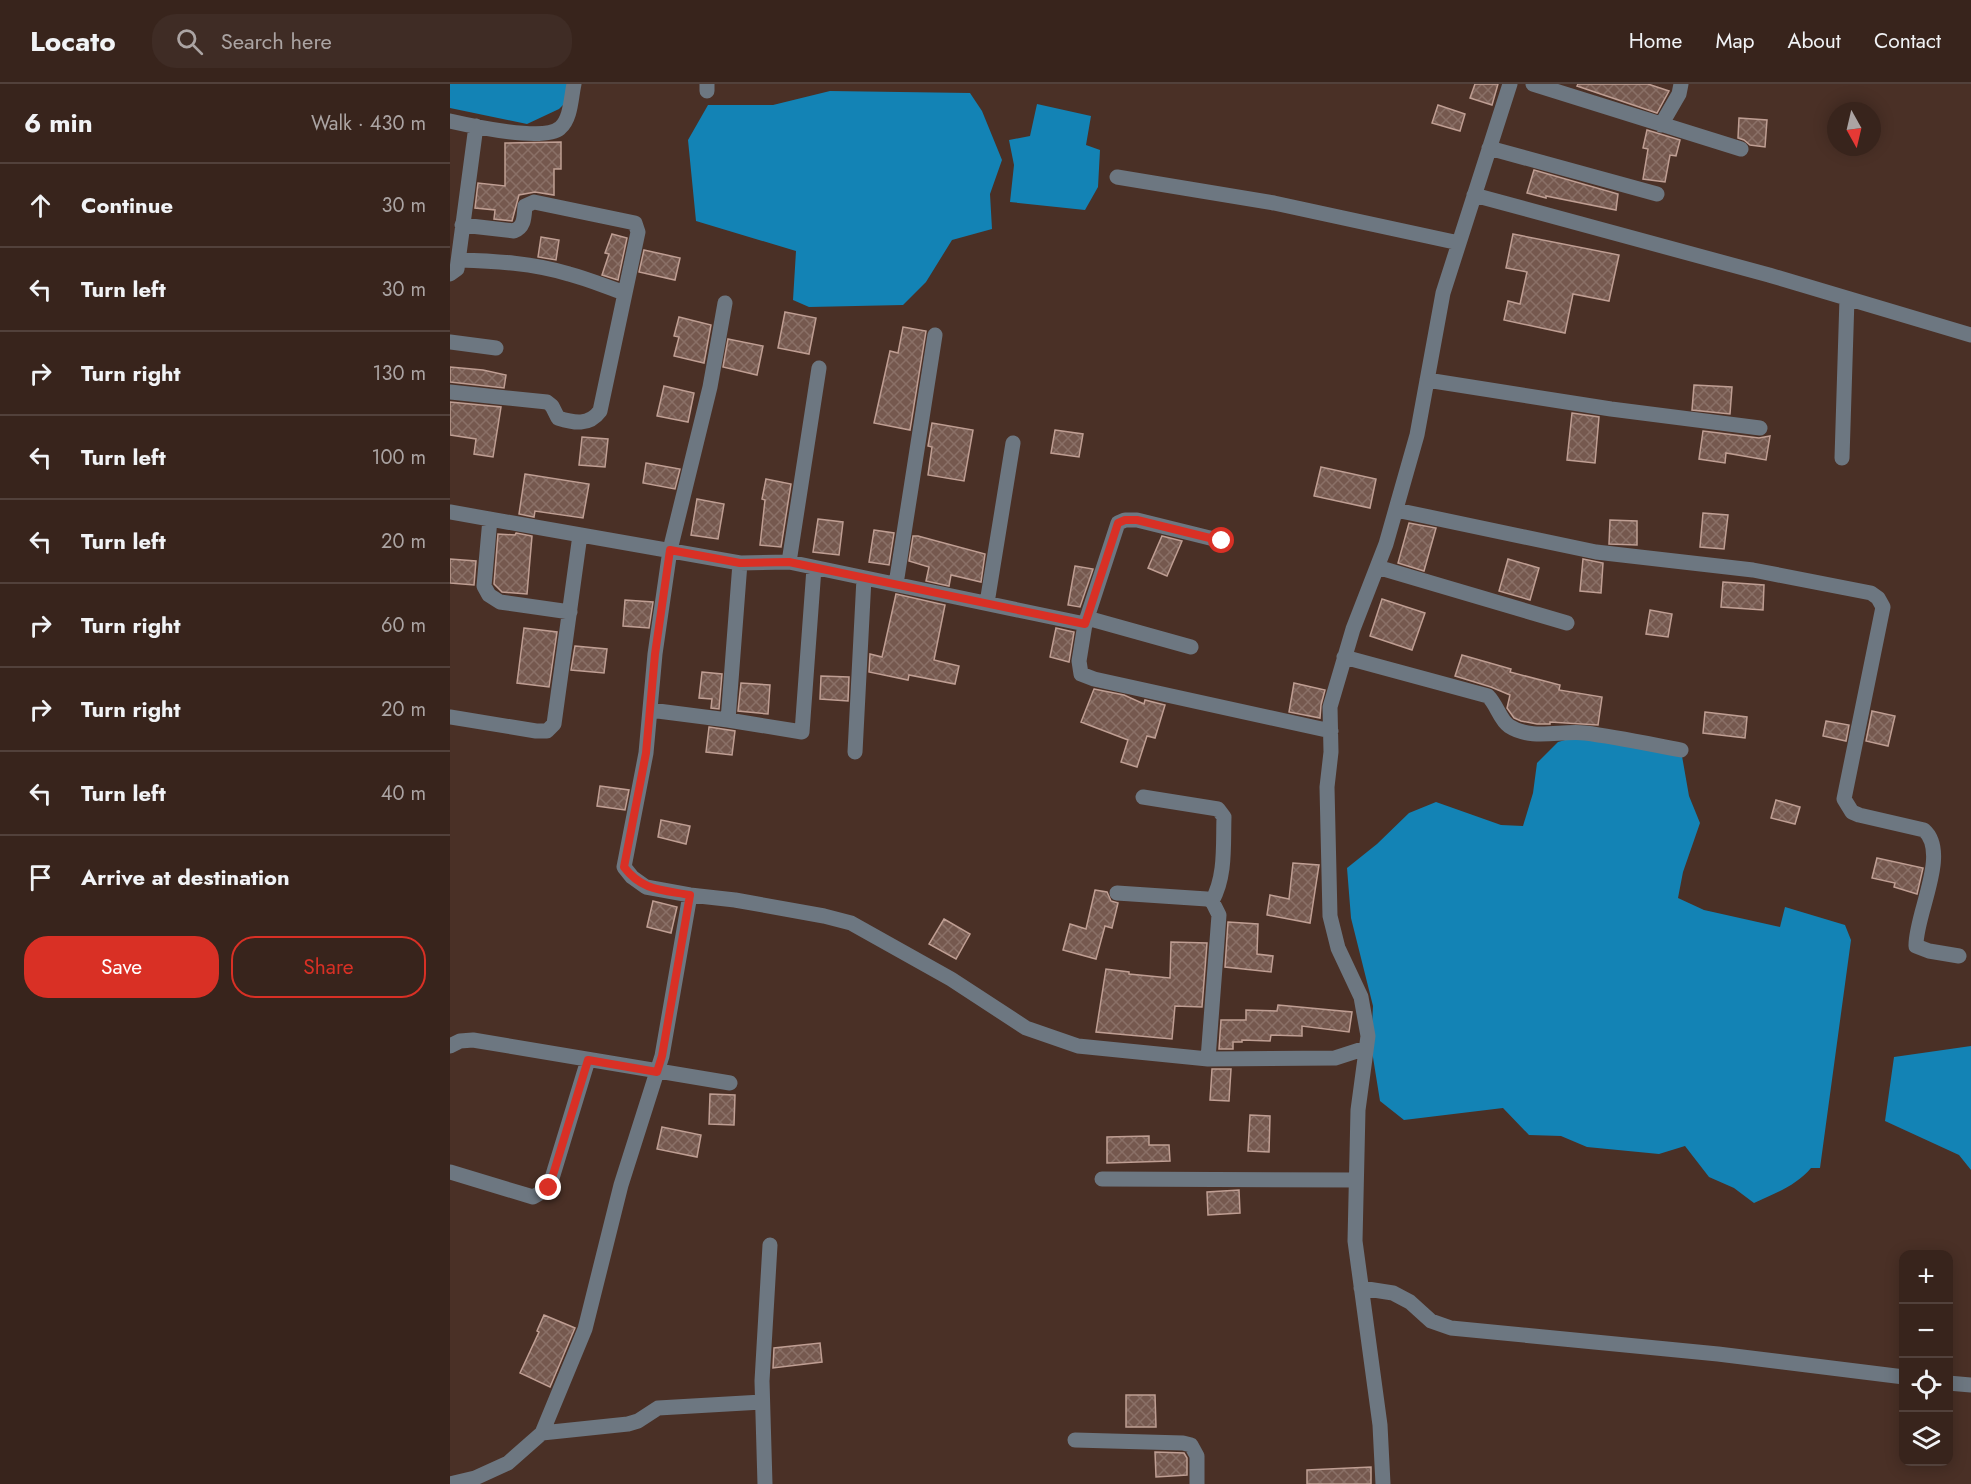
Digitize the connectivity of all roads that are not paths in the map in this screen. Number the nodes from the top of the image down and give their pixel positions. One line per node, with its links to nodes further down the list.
1 (574, 84): 7 (street)
2 (1510, 84): 8 (street)
3 (1533, 84): 6 (street)
4 (1681, 84): 6 (street)
5 (450, 121): 7 (street)
6 (1661, 125): 9 (street)
7 (476, 126): 13 (street)
8 (1489, 148): 11 (street); 12 (street)
9 (1741, 149)
10 (1117, 177): 14 (street)
11 (1657, 194)
12 (1474, 195): 14 (street); 18 (street)
13 (462, 225): 15 (street); 17 (street)
14 (1459, 243): 25 (street)
15 (459, 260): 16 (street); 17 (street)
16 (450, 274)
17 (626, 293): 26 (street)
18 (1847, 298): 21 (street); 29 (street)
19 (724, 303): 35 (street)
20 (935, 335): 41 (street)
21 (1971, 335)
22 (450, 342): 23 (street)
23 (496, 348)
24 (819, 368): 36 (street)
25 (1427, 380): 27 (street); 30 (street)
26 (450, 392)
27 (1760, 428)
28 (1013, 443): 42 (street)
29 (1842, 458)
30 (1396, 510): 38 (street); 58 (street)
31 (450, 512): 32 (street)
32 (490, 519): 33 (street); 43 (street)
33 (580, 535): 35 (street); 43 (street)
34 (1222, 541): 44 (street)
35 (670, 550): 37 (street); 48 (street)
36 (789, 562): 37 (street); 39 (street)
37 (740, 563): 50 (street)
38 (1377, 567): 45 (street); 47 (street)
39 (814, 568): 40 (street); 50 (street)
40 (864, 578): 41 (street); 53 (street)
41 (896, 584): 42 (street)
42 (987, 603): 44 (street)
43 (570, 612): 49 (street)
44 (1086, 621): 46 (street); 51 (street)
45 (1568, 623)
46 (1191, 647)
47 (1344, 657): 51 (street); 52 (street)
48 (650, 710): 50 (street); 56 (street)
49 (450, 717)
50 (728, 720)
51 (1331, 731): 60 (street)
52 (1681, 750)
53 (855, 752)
54 (1143, 797): 57 (street)
55 (1117, 893): 57 (street)
56 (690, 895): 61 (street); 63 (street)
57 (1212, 902): 61 (street)
58 (1959, 956)
59 (450, 1046): 62 (street)
60 (1366, 1048): 61 (street); 67 (street)
61 (1208, 1059)
62 (588, 1060): 63 (street); 65 (street)
63 (657, 1072): 64 (street); 74 (street)
64 (730, 1083)
65 (450, 1172)
66 (1102, 1179): 67 (street)
67 (1356, 1180): 69 (street)
68 (770, 1245): 73 (street)
69 (1361, 1288): 70 (street); 79 (street)
70 (1899, 1376)
71 (1953, 1383): 72 (street)
72 (1971, 1385)
73 (762, 1402): 74 (street); 77 (street)
74 (542, 1433): 76 (street)
75 (1075, 1440): 78 (street)
76 (450, 1484)
77 (765, 1484)
78 (1197, 1484)
79 (1383, 1484)

